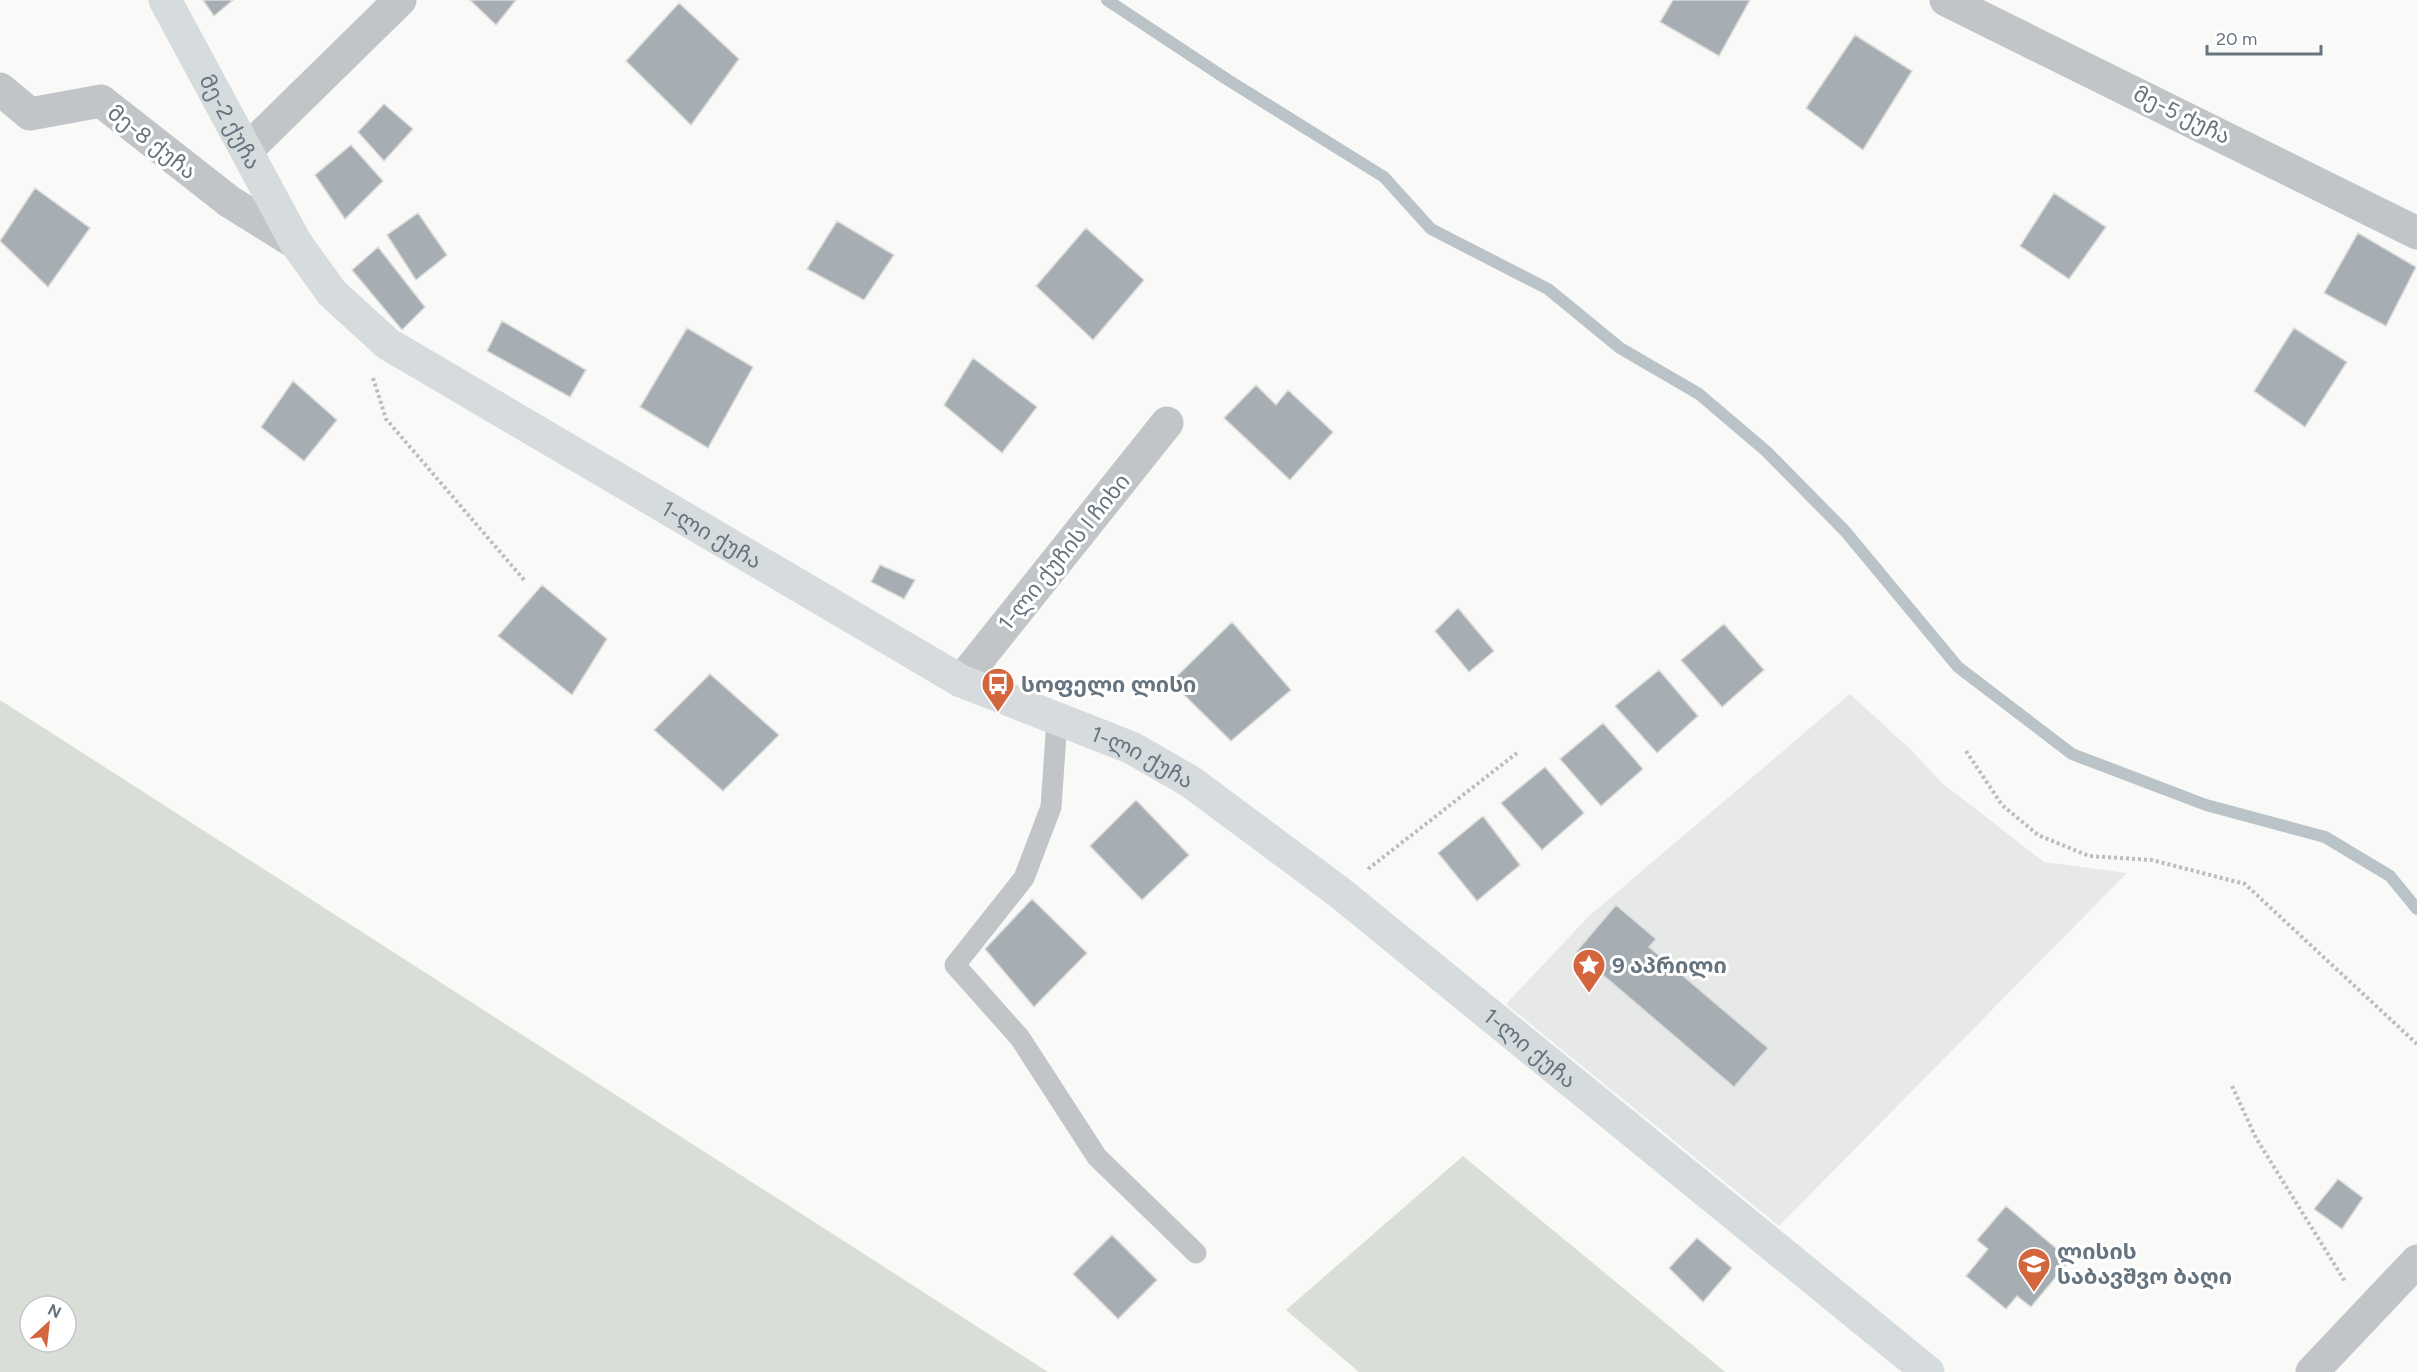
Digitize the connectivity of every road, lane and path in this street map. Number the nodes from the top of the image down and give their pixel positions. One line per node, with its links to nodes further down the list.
1 (165, 0): 5 (main road, მე-2 ქუჩა)
2 (400, 0): 5 (street)
3 (1946, 0): 6 (street, მე-5 ქუჩა)
4 (0, 89): 7 (street, მე-8 ქუჩა)
5 (247, 150): 7 (main road, მე-2 ქუჩა)
6 (2417, 233)
7 (296, 243): 8 (main road, 1-ლი ქუჩა)
8 (388, 344): 10 (path); 11 (main road, 1-ლი ქუჩა)
9 (1167, 423): 11 (street, 1-ლი ქუჩის I ჩიხი)
10 (525, 581)
11 (960, 681): 12 (main road, 1-ლი ქუჩა)
12 (1057, 720): 15 (main road, 1-ლი ქუჩა); 18 (lane)
13 (1966, 751): 16 (path)
14 (1517, 753): 15 (path)
15 (1338, 892): 21 (main road, 1-ლი ქუჩა)
16 (2417, 1044)
17 (2232, 1086): 20 (path)
18 (1196, 1253)
19 (2417, 1261): 20 (street)
20 (2367, 1313): 22 (street)
21 (1928, 1372)
22 (2312, 1372)

